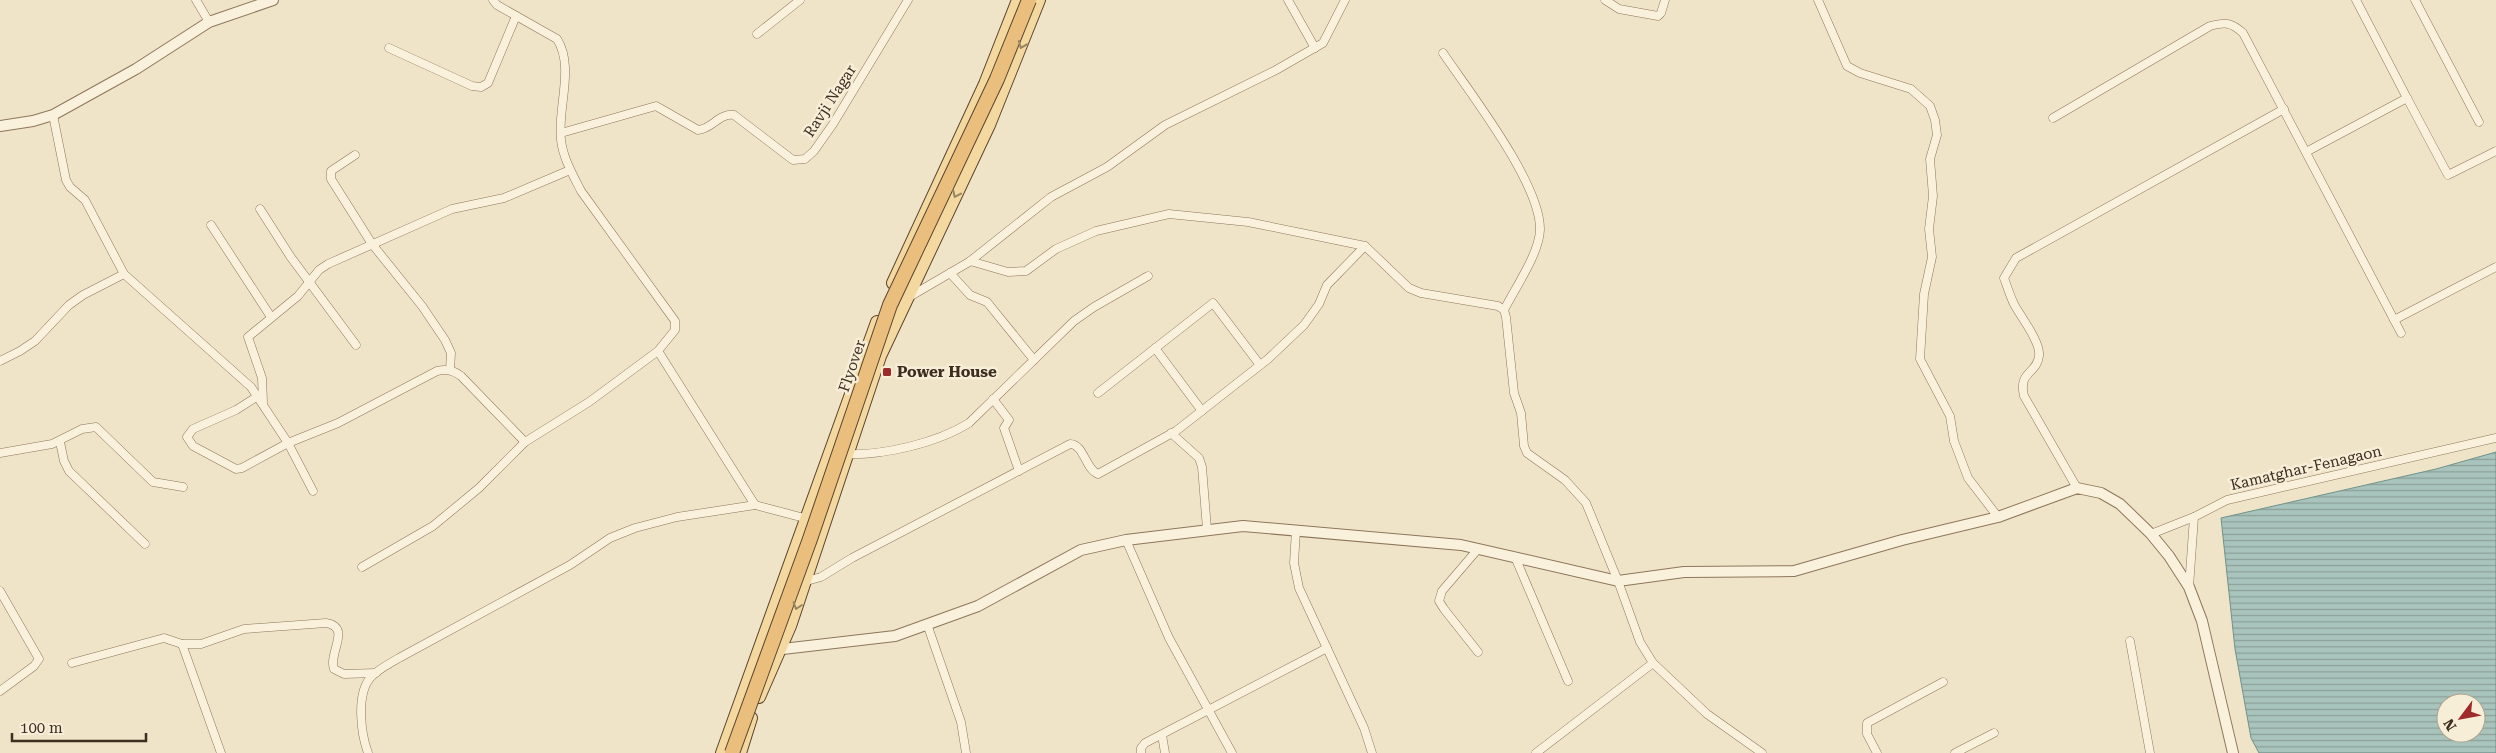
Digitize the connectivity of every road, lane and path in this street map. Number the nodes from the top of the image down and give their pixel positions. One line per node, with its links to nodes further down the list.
1 (196, 0): 17 (street)
2 (273, 0): 17 (street)
3 (493, 0): 16 (street)
4 (800, 0): 18 (street)
5 (908, 0): 28 (street, Ravji Nagar)
6 (1018, 0): 43 (main road)
7 (1029, 0): 109 (highway, Flyover, bridge)
8 (1039, 0): 44 (main road, one-way to 44)
9 (1288, 0): 20 (street)
10 (1345, 0): 20 (street)
11 (1605, 0): 12 (street)
12 (1666, 0)
13 (1818, 0): 73 (street)
14 (2356, 0): 22 (street)
15 (2416, 0): 26 (street)
16 (516, 16): 19 (street); 28 (street)
17 (209, 22): 24 (street)
18 (757, 34)
19 (389, 48)
20 (1315, 48): 37 (street)
21 (1444, 52): 45 (street)
22 (2407, 98): 29 (street); 30 (street)
23 (2284, 109): 25 (street); 30 (street); 70 (street)
24 (53, 115): 27 (street); 40 (street)
25 (2053, 118)
26 (2479, 122)
27 (0, 126)
28 (561, 133): 32 (street)
29 (2496, 151)
30 (2306, 152): 47 (street)
31 (355, 155): 35 (street)
32 (570, 170): 35 (street); 51 (street)
33 (260, 209): 42 (street)
34 (211, 225): 46 (street)
35 (372, 244): 42 (street); 55 (street)
36 (1366, 246): 37 (street); 45 (street); 54 (street)
37 (970, 261): 39 (street)
38 (2496, 267): 47 (street)
39 (950, 273): 44 (street); 52 (street)
40 (124, 274): 53 (street); 58 (street)
41 (1148, 276): 52 (street)
42 (309, 283): 46 (street); 49 (street)
43 (888, 293): 44 (street); 66 (main road)
44 (907, 298): 67 (main road)
45 (1504, 310): 86 (street)
46 (271, 317): 58 (street)
47 (2394, 320): 48 (street)
48 (2401, 333)
49 (356, 345)
50 (1155, 348): 54 (street); 56 (street); 59 (street)
51 (658, 351): 63 (street); 72 (street)
52 (1034, 360): 57 (street)
53 (0, 361)
54 (1260, 365): 59 (street)
55 (450, 370): 63 (street); 64 (street)
56 (1098, 393)
57 (993, 399): 67 (street); 68 (street)
58 (261, 400): 64 (street); 64 (street)
59 (1202, 411): 60 (street)
60 (1172, 433): 68 (street); 77 (street)
61 (2496, 438): 74 (street, Kamatghar-Fenagaon)
62 (60, 442): 65 (street); 69 (street); 81 (street)
63 (525, 442): 84 (street)
64 (288, 443): 71 (street)
65 (0, 453)
66 (830, 454): 67 (street); 75 (main road)
67 (848, 454): 76 (main road)
68 (1020, 471): 87 (street)
69 (183, 487)
70 (2077, 488): 73 (street); 79 (street)
71 (314, 491)
72 (755, 506): 75 (street); 99 (street)
73 (1998, 517): 86 (street)
74 (2194, 517): 79 (street, Kamatghar-Fenagaon); 88 (street)
75 (806, 518): 76 (street); 85 (main road)
76 (825, 523): 87 (main road)
77 (1207, 530): 78 (street); 80 (street)
78 (1296, 530): 82 (street); 93 (street)
79 (2151, 534): 88 (street)
80 (1126, 540): 90 (street); 103 (street)
81 (144, 544)
82 (1478, 549): 83 (street); 96 (street)
83 (1514, 557): 86 (street); 100 (street)
84 (362, 567)
85 (784, 581): 87 (street); 95 (main road)
86 (1618, 581): 98 (street)
87 (804, 582): 94 (main road, one-way to 94)
88 (2190, 587): 121 (street)
89 (0, 591): 102 (street)
90 (927, 624): 94 (street); 111 (street)
91 (2130, 641): 120 (street)
92 (182, 644): 97 (street); 99 (street); 106 (street)
93 (1326, 648): 103 (street); 115 (street)
94 (779, 650): 95 (street); 110 (main road)
95 (759, 652): 108 (main road)
96 (1478, 652)
97 (72, 663)
98 (1653, 663): 116 (street); 117 (street)
99 (376, 673): 107 (street)
100 (1568, 681)
101 (1944, 682): 118 (street)
102 (0, 691)
103 (1209, 711): 105 (street); 114 (street)
104 (1994, 733): 119 (street)
105 (1162, 735): 112 (street); 113 (street)
106 (221, 753)
107 (368, 753)
108 (722, 753)
109 (732, 753)
110 (740, 753)
111 (966, 753)
112 (1141, 753)
113 (1166, 753)
114 (1232, 753)
115 (1372, 753)
116 (1536, 753)
117 (1762, 753)
118 (1876, 753)
119 (1955, 753)
120 (2150, 753)
121 (2233, 753)

